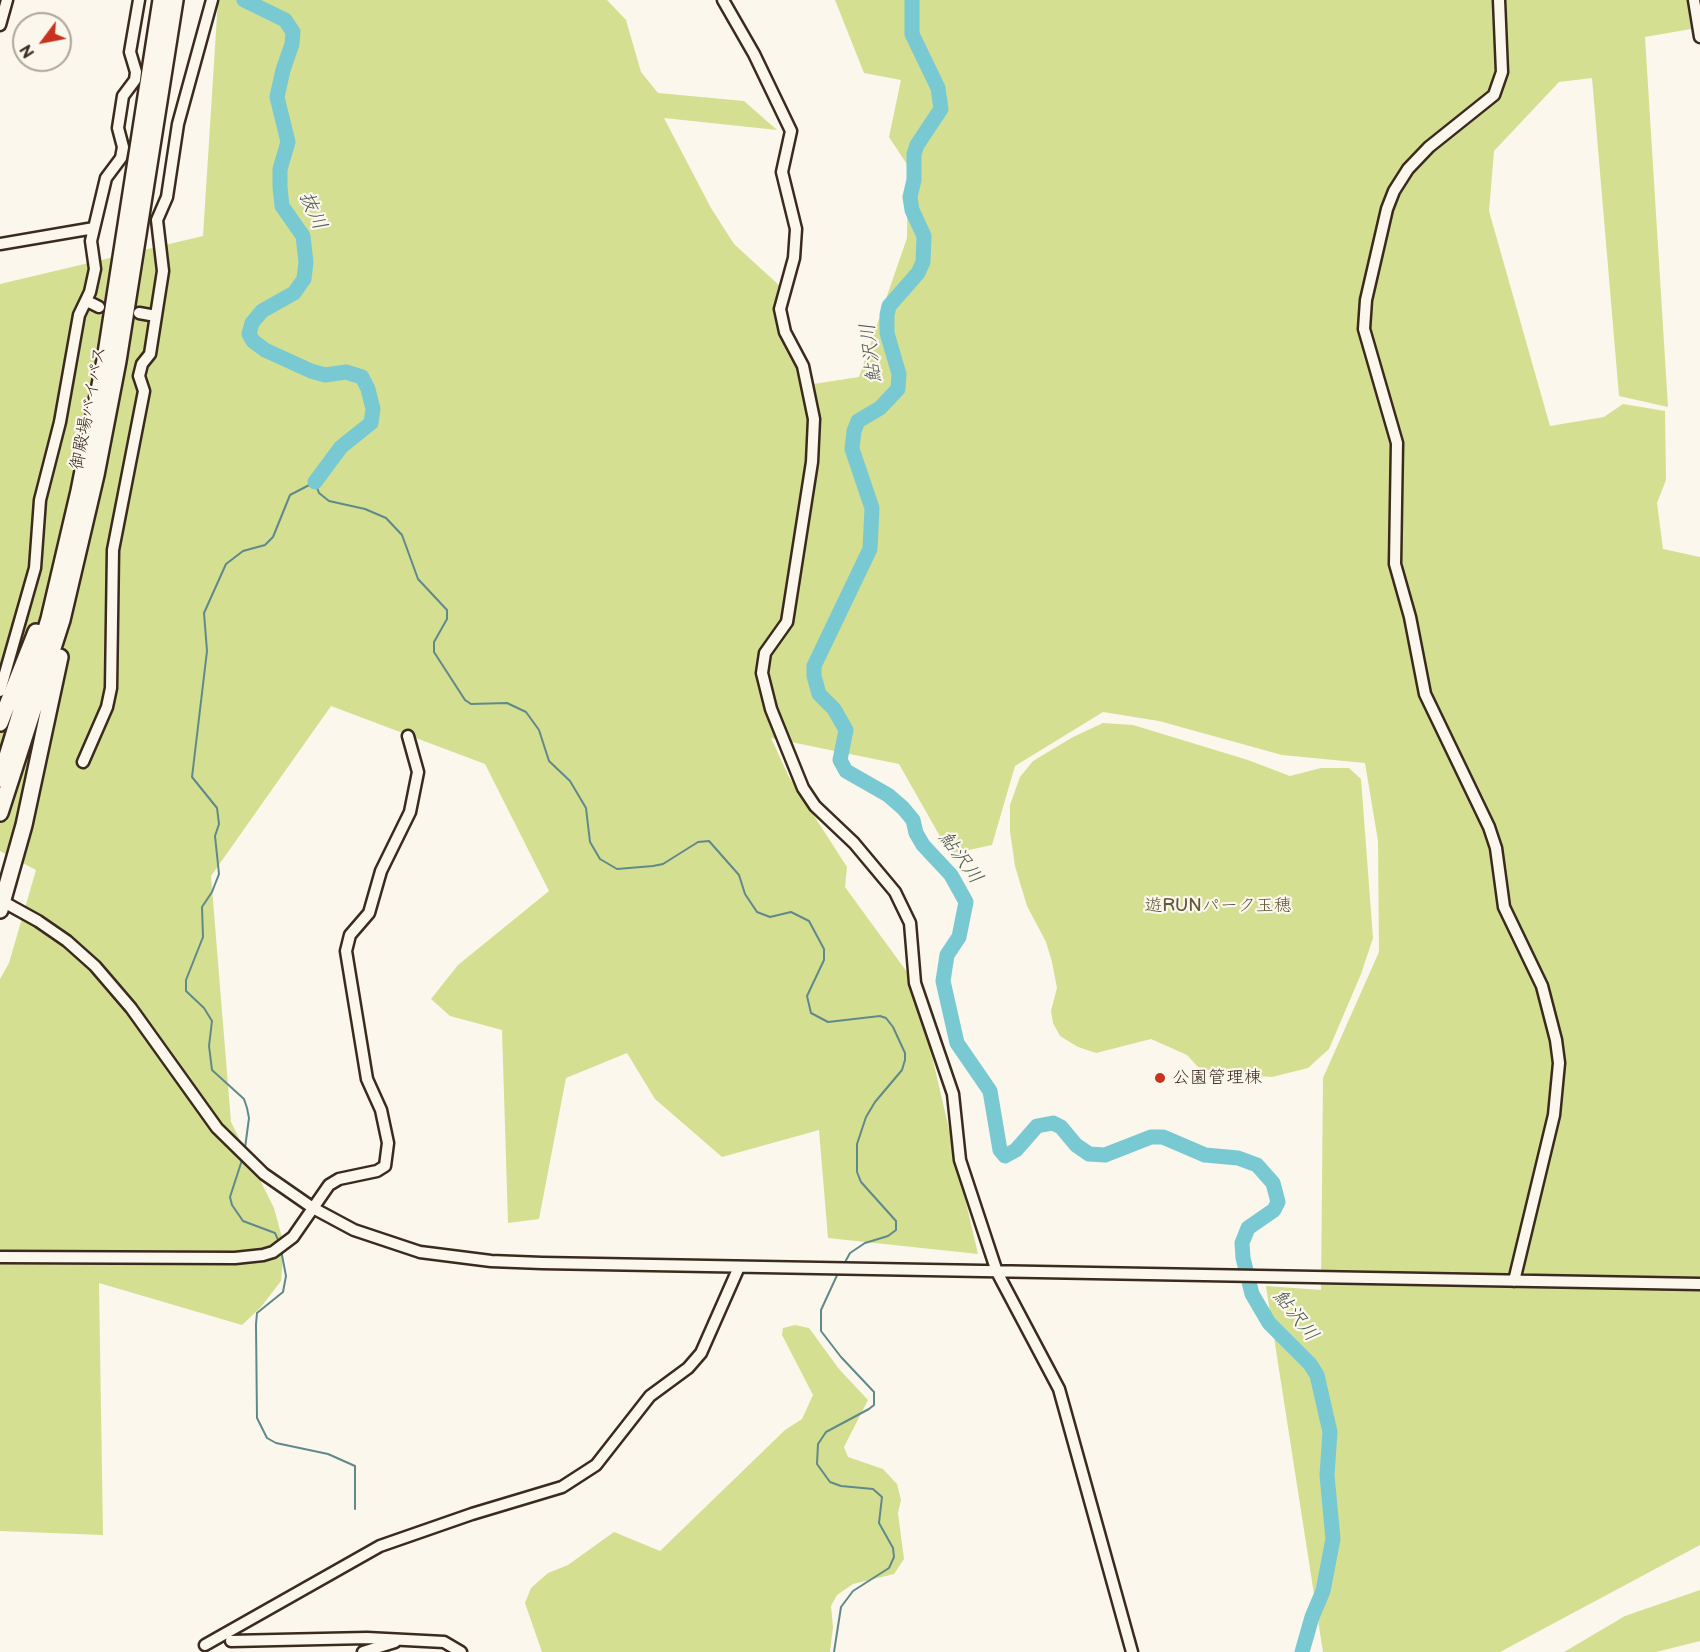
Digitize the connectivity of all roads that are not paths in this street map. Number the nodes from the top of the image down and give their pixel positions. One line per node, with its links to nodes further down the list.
1 (7, 0): 9 (street)
2 (139, 0): 11 (street)
3 (161, 0): 17 (highway, 御殿場バイパス)
4 (175, 0): 18 (highway, 御殿場バイパス)
5 (212, 0): 16 (street)
6 (723, 0): 29 (street)
7 (1499, 0): 30 (street)
8 (1694, 0): 10 (street)
9 (0, 25)
10 (1700, 37)
11 (94, 228): 12 (street); 13 (street)
12 (0, 244)
13 (87, 302): 14 (street); 19 (street)
14 (99, 307)
15 (139, 313): 16 (street)
16 (156, 316): 22 (street)
17 (79, 491): 20 (highway); 23 (highway, 御殿場バイパス)
18 (86, 523): 24 (highway, 御殿場バイパス); 25 (highway)
19 (0, 691)
20 (0, 723)
21 (408, 736): 26 (street)
22 (83, 762)
23 (0, 779)
24 (0, 813)
25 (1, 904): 26 (street)
26 (313, 1208): 27 (street); 28 (street)
27 (0, 1257)
28 (739, 1267): 29 (street); 34 (street)
29 (998, 1272): 30 (street); 37 (street)
30 (1514, 1281): 31 (street)
31 (1700, 1284)
32 (231, 1641): 33 (street)
33 (401, 1641): 35 (street); 36 (street)
34 (205, 1645)
35 (363, 1652)
36 (461, 1652)
37 (1132, 1652)

